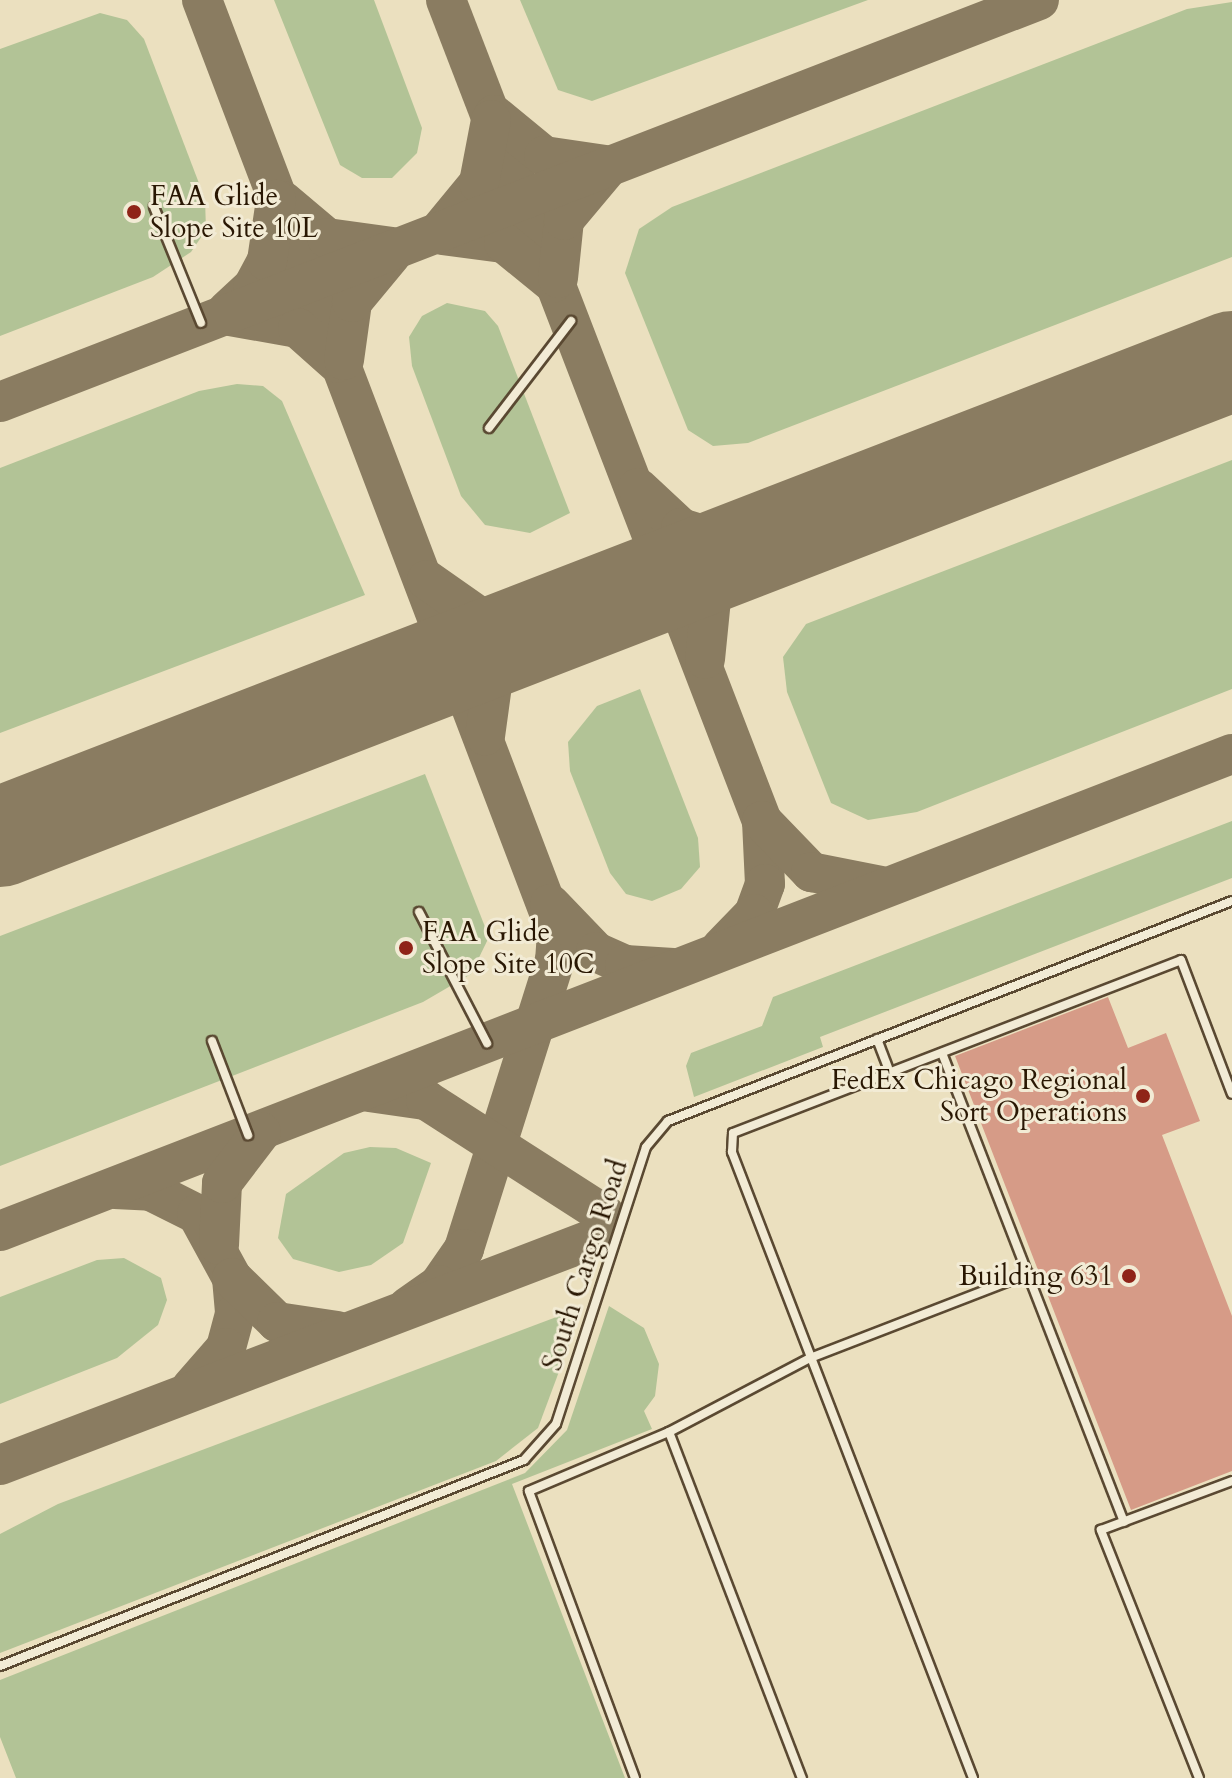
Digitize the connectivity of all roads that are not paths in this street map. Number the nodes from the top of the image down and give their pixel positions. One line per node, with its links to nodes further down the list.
1 (154, 207): 3 (lane)
2 (571, 321): 4 (lane)
3 (201, 323)
4 (489, 428)
5 (1232, 901): 7 (lane, South Cargo Road)
6 (419, 912): 9 (lane)
7 (877, 1039): 11 (lane); 19 (lane, South Cargo Road)
8 (212, 1041): 13 (lane)
9 (487, 1043)
10 (942, 1053): 11 (lane); 12 (lane); 14 (lane)
11 (888, 1068): 15 (lane)
12 (1232, 1094)
13 (248, 1135)
14 (1028, 1274): 15 (lane); 18 (lane)
15 (810, 1358): 16 (lane); 22 (lane)
16 (669, 1432): 20 (lane); 21 (lane)
17 (1232, 1481): 18 (lane)
18 (1124, 1522): 23 (lane)
19 (0, 1666)
20 (635, 1778)
21 (802, 1778)
22 (973, 1778)
23 (1199, 1778)

